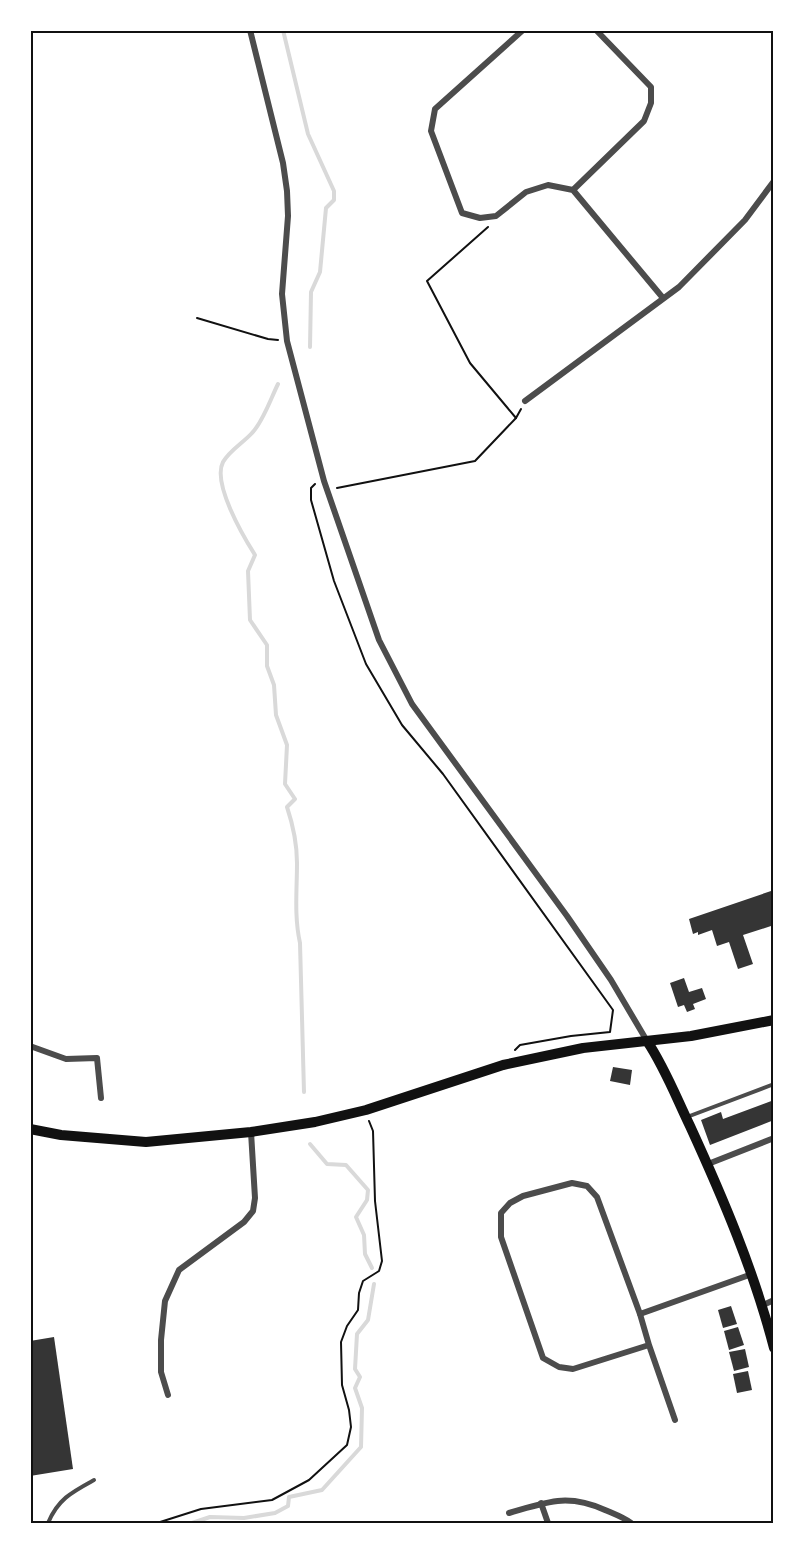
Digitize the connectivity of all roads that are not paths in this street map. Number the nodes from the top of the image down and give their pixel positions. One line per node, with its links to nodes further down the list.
1 (250, 30): 9 (street)
2 (523, 30): 5 (street)
3 (596, 30): 5 (street)
4 (774, 181): 6 (street)
5 (573, 190): 6 (street)
6 (663, 298): 7 (street)
7 (525, 401)
8 (774, 1020): 9 (main road)
9 (647, 1041): 13 (main road); 15 (main road)
10 (30, 1046): 12 (street)
11 (774, 1084): 13 (lane)
12 (101, 1098)
13 (686, 1117): 17 (main road)
14 (30, 1129): 15 (main road)
15 (252, 1132): 24 (street)
16 (774, 1138): 17 (street)
17 (708, 1164): 18 (main road)
18 (753, 1273): 20 (main road); 21 (street)
19 (774, 1300): 20 (street)
20 (763, 1305): 23 (main road)
21 (640, 1314): 22 (street); 22 (street)
22 (649, 1346): 25 (street)
23 (774, 1348)
24 (168, 1395)
25 (675, 1419)
26 (94, 1480): 29 (lane)
27 (541, 1503): 28 (street); 30 (street); 31 (street)
28 (509, 1514)
29 (48, 1523)
30 (548, 1523)
31 (630, 1523)

